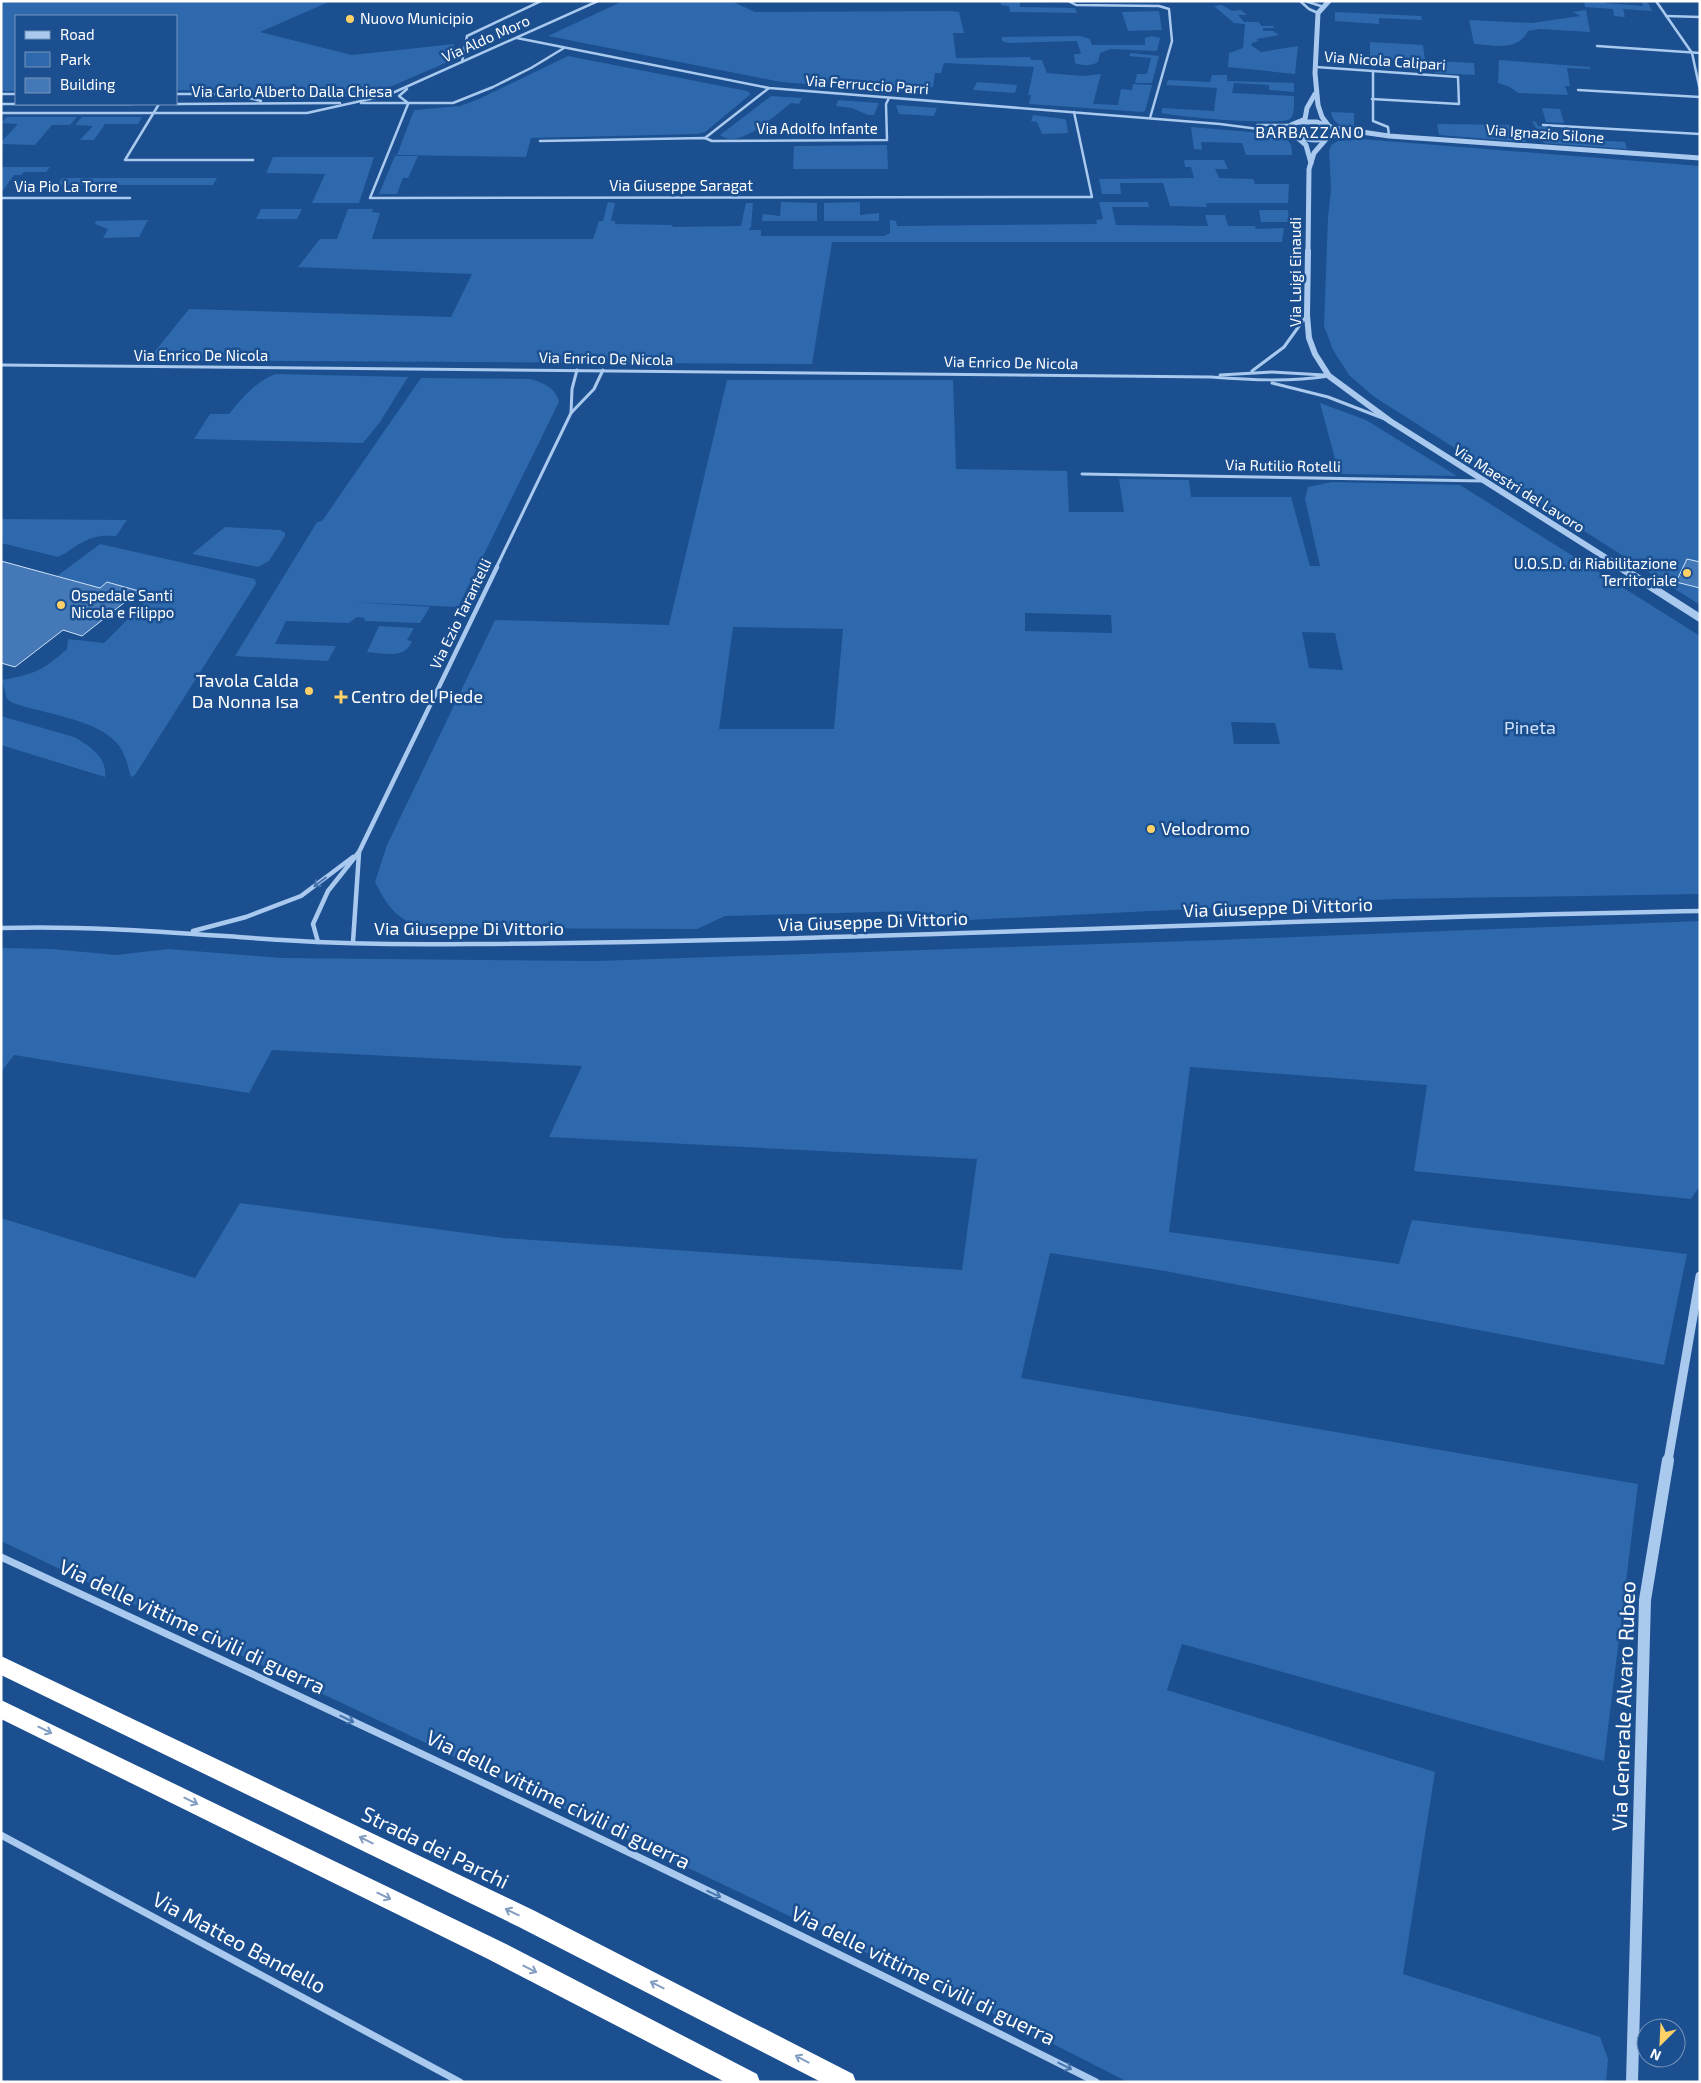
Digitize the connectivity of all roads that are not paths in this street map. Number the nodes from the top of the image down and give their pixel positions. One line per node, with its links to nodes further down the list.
1 (542, 1): 17 (street)
2 (598, 1): 12 (street, Via Aldo Moro)
3 (1068, 1): 41 (street)
4 (1300, 1): 9 (street)
5 (1305, 1): 8 (street)
6 (1330, 1): 8 (street)
7 (1656, 1): 10 (street)
8 (1324, 7): 9 (street)
9 (1318, 14): 18 (street)
10 (1666, 16): 11 (street); 15 (street)
11 (1700, 17)
12 (517, 38): 14 (street, Via Ferruccio Parri); 17 (street, Via Aldo Moro)
13 (1596, 46): 15 (street)
14 (564, 48): 21 (street, Via Ferruccio Parri); 36 (street)
15 (1692, 53): 16 (street); 23 (street)
16 (1700, 54)
17 (462, 62): 20 (street, Via Aldo Moro)
18 (1316, 67): 19 (street, Via Nicola Calipari); 27 (street)
19 (1373, 71): 30 (street); 30 (street, Via Nicola Calipari)
20 (411, 85): 35 (street, Via Aldo Moro); 36 (street)
21 (769, 88): 29 (street, Via Ferruccio Parri); 53 (street, Via Adolfo Infante)
22 (1578, 90): 28 (street)
23 (1700, 90)
24 (1, 94): 25 (street)
25 (15, 94)
26 (178, 94): 34 (street)
27 (1316, 94): 42 (street); 45 (street)
28 (1700, 97)
29 (889, 98): 38 (street, Via Ferruccio Parri); 53 (street, Via Adolfo Infante)
30 (1372, 99): 52 (street)
31 (1, 104): 32 (street)
32 (15, 104)
33 (178, 104): 34 (street, Via Carlo Alberto Dalla Chiesa)
34 (269, 104): 35 (street, Via Carlo Alberto Dalla Chiesa)
35 (353, 104): 36 (street, Via Carlo Alberto Dalla Chiesa); 40 (street)
36 (408, 104): 38 (street, Via Giuseppe Saragat)
37 (158, 105): 40 (street)
38 (1074, 112): 41 (street, Via Ferruccio Parri)
39 (1, 113): 40 (street)
40 (154, 113): 57 (street)
41 (1150, 118): 43 (street, Via Ferruccio Parri)
42 (1298, 122): 44 (street); 45 (street, Via Ignazio Silone)
43 (1220, 124): 44 (street, Via Ferruccio Parri); 48 (street, Via Ferruccio Parri)
44 (1291, 125): 48 (street)
45 (1328, 125): 47 (street, Via Ignazio Silone)
46 (1543, 125): 49 (street)
47 (1334, 128): 51 (street); 52 (street, Via Ignazio Silone)
48 (1290, 133): 50 (street)
49 (1700, 134)
50 (1296, 136): 54 (street); 58 (street, Via Luigi Einaudi)
51 (1333, 136): 52 (street, Via Ignazio Silone); 54 (street)
52 (1389, 136): 56 (street, Via Ignazio Silone)
53 (706, 138): 55 (street, Via Adolfo Infante)
54 (1326, 139): 58 (street, Via Luigi Einaudi)
55 (540, 141)
56 (1700, 158)
57 (253, 160)
58 (1311, 164): 61 (street, Via Luigi Einaudi)
59 (1, 198): 60 (street, Via Pio La Torre)
60 (130, 198)
61 (1307, 316): 65 (street); 66 (street, Via Luigi Einaudi)
62 (1, 365): 63 (street, Via Enrico De Nicola)
63 (577, 370): 64 (street, Via Enrico De Nicola); 69 (street)
64 (603, 370): 67 (street, Via Enrico De Nicola); 69 (street)
65 (1252, 371): 66 (street); 67 (street)
66 (1329, 376): 68 (street); 70 (street, Via Maestri del Lavoro)
67 (1211, 377): 68 (street)
68 (1262, 381): 70 (street)
69 (571, 413): 74 (street, Via Ezio Tarantelli)
70 (1390, 421): 72 (street, Via Maestri del Lavoro)
71 (1082, 474): 72 (street, Via Rutilio Rotelli)
72 (1484, 481): 73 (street, Via Maestri del Lavoro)
73 (1700, 618)
74 (359, 852): 77 (street, one-way to 77); 78 (street); 79 (street)
75 (1700, 911): 79 (street, Via Giuseppe Di Vittorio)
76 (1, 928): 77 (street, Via Giuseppe Di Vittorio)
77 (188, 933): 78 (street, Via Giuseppe Di Vittorio)
78 (318, 942): 79 (street, Via Giuseppe Di Vittorio)
79 (353, 942)
80 (1700, 1276): 89 (street, Via Generale Alvaro Rubeo)
81 (1, 1558): 88 (street, Via delle vittime civili di guerra, one-way to 88)
82 (1, 1665): 87 (highway, Strada dei Parchi, one-way to 82)
83 (1, 1709): 86 (highway, one-way to 86)
84 (1, 1836): 85 (street, Via Matteo Bandello)
85 (460, 2082)
86 (749, 2082)
87 (845, 2082)
88 (1096, 2082)
89 (1632, 2082)

